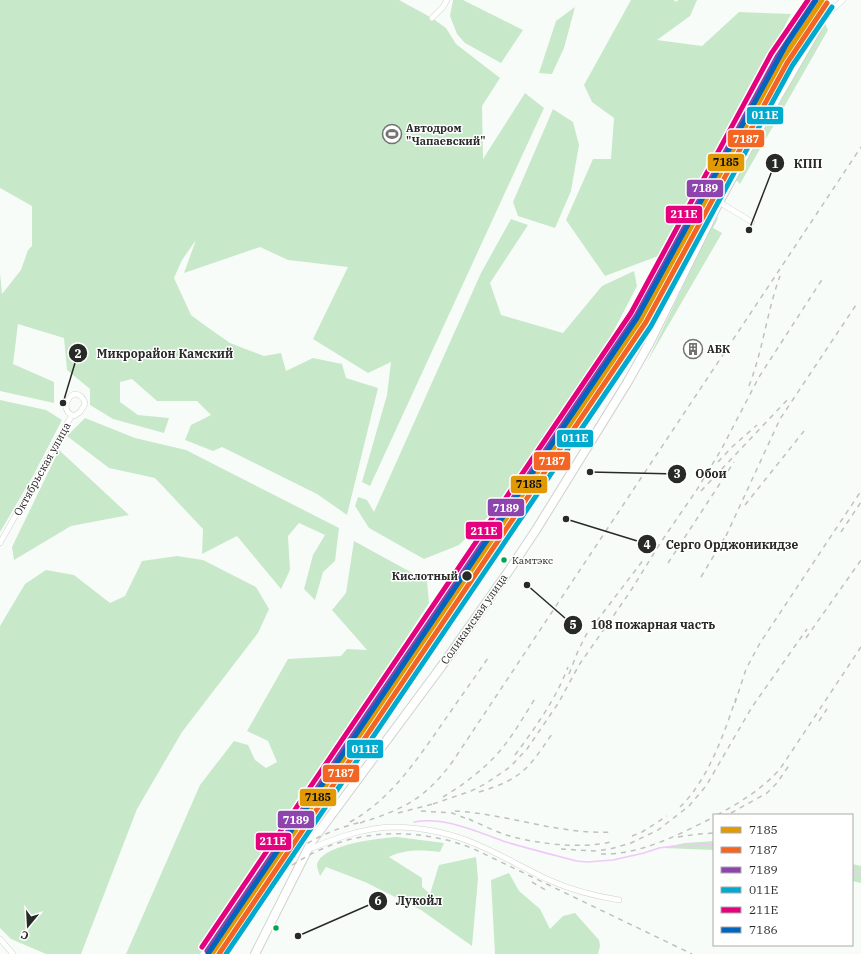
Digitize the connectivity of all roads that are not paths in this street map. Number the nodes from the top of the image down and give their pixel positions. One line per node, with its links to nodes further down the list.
1 (447, 0): 4 (street)
2 (812, 0): 5 (main road)
3 (843, 0): 5 (street)
4 (432, 18)
5 (819, 21): 6 (main road, Соликамская улица)
6 (719, 202): 7 (street); 10 (main road, Соликамская улица)
7 (752, 222)
8 (72, 415): 8 (street); 9 (street, Октябрьская улица)
9 (0, 543)
10 (307, 850): 11 (street); 14 (main road, Соликамская улица)
11 (619, 900)
12 (0, 939): 13 (street)
13 (13, 954)
14 (255, 954)

